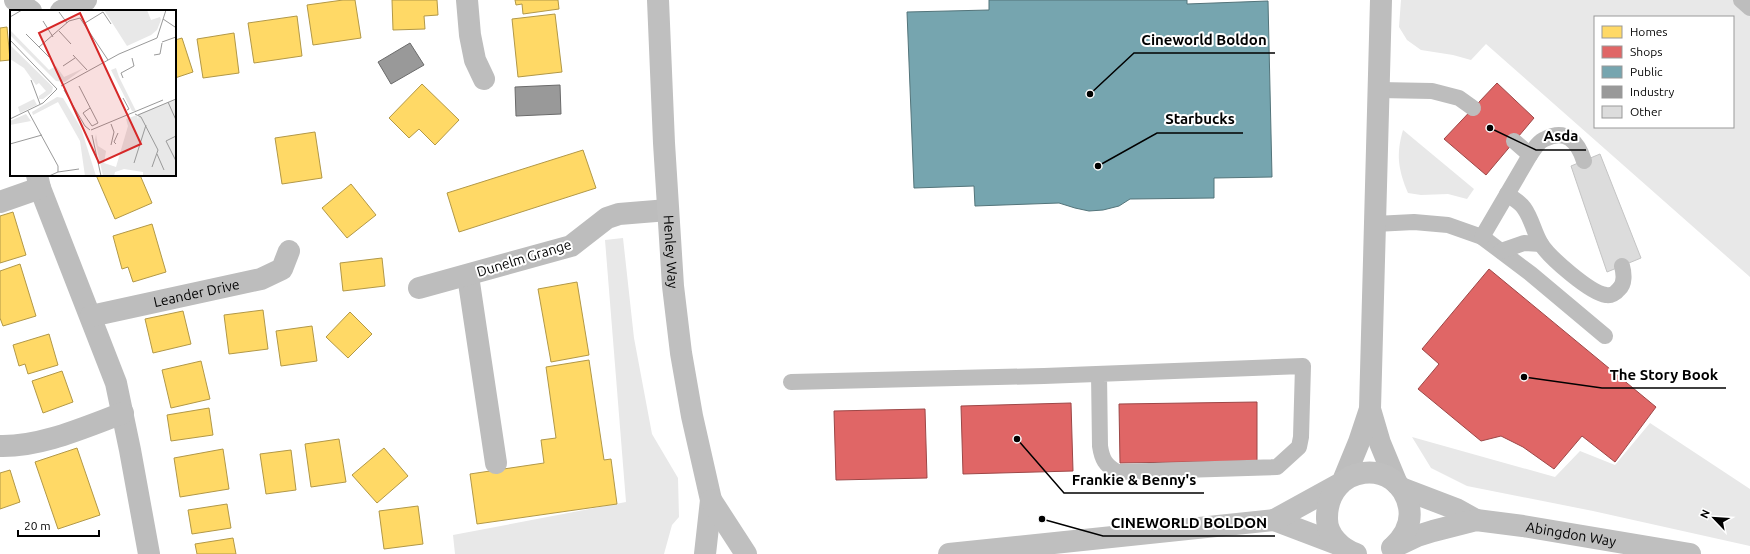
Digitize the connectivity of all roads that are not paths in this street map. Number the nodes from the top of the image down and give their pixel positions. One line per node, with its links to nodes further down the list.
1 (15, 0): 8 (street)
2 (86, 0): 9 (street)
3 (466, 0): 10 (street)
4 (658, 0): 19 (main road, Henley Way)
5 (1381, 0): 11 (street)
6 (1742, 0): 7 (lane)
7 (1750, 8)
8 (30, 10)
9 (63, 10)
10 (484, 79)
11 (1378, 90): 12 (lane); 20 (street)
12 (1474, 108)
13 (1514, 141): 14 (lane)
14 (1530, 155): 15 (lane); 17 (lane)
15 (1584, 161)
16 (38, 181): 18 (street); 28 (street)
17 (1507, 194): 21 (lane); 22 (lane)
18 (0, 202)
19 (668, 210): 26 (street, Dunelm Grange); 38 (main road, Henley Way)
20 (1375, 224): 21 (lane); 32 (street)
21 (1482, 237): 24 (lane)
22 (1541, 244): 24 (lane); 25 (lane)
23 (289, 251): 28 (street, Leander Drive)
24 (1501, 251): 29 (lane)
25 (1622, 266)
26 (468, 276): 27 (street, Dunelm Grange); 35 (street, Dunelm Grange)
27 (419, 288)
28 (91, 316): 33 (street)
29 (1605, 336)
30 (1099, 374): 30 (lane); 31 (lane)
31 (791, 382)
32 (1370, 409): 36 (street); 37 (street)
33 (123, 414): 34 (street); 43 (street)
34 (0, 446)
35 (496, 463)
36 (1341, 483): 37 (main road, Abingdon Way); 39 (main road, Abingdon Way); 41 (main road, Abingdon Way)
37 (1399, 486): 40 (main road, Abingdon Way); 42 (main road, Abingdon Way)
38 (711, 500): 44 (main road, Henley Way); 45 (main road, Henley Way)
39 (1274, 520): 41 (main road, Abingdon Way); 46 (main road, Abingdon Way)
40 (1476, 520): 42 (main road, Abingdon Way); 47 (main road, Abingdon Way)
41 (1348, 550)
42 (1386, 551)
43 (149, 554)
44 (705, 554)
45 (746, 554)
46 (949, 554)
47 (1690, 554)

